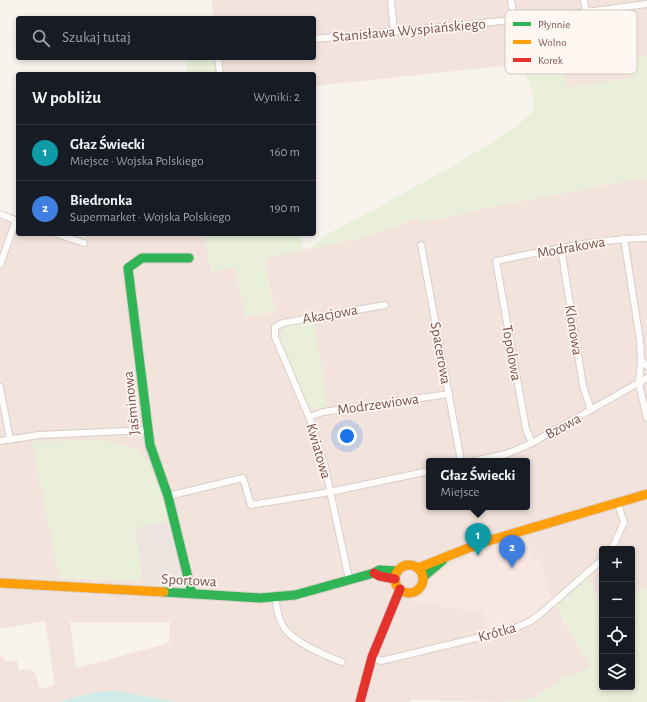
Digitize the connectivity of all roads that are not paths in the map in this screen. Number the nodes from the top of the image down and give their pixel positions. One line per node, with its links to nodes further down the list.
1 (391, 0): 10 (street)
2 (511, 0): 6 (street)
3 (584, 0): 7 (street)
4 (629, 3): 5 (street, Stanisława Wyspiańskiego); 8 (street, Stanisława Wyspiańskiego)
5 (647, 4)
6 (512, 10)
7 (586, 10)
8 (596, 10)
9 (505, 21): 10 (street, Stanisława Wyspiańskiego)
10 (394, 32): 11 (street, Stanisława Wyspiańskiego)
11 (316, 39)
12 (218, 60): 13 (street)
13 (220, 72)
14 (0, 214): 15 (street)
15 (16, 220)
16 (16, 223): 25 (street)
17 (63, 236): 20 (street)
18 (624, 238): 19 (street, Modrakowa); 22 (street, Modrakowa); 28 (street)
19 (647, 238)
20 (84, 243)
21 (422, 245): 33 (street, Spacerowa)
22 (561, 248): 24 (street, Modrakowa); 34 (street, Klonowa)
23 (189, 258): 37 (street, Jaśminowa)
24 (496, 261): 40 (street, Topolowa)
25 (0, 264)
26 (385, 305): 27 (street, Akacjowa)
27 (275, 327): 35 (street, Kwiatowa)
28 (641, 360): 29 (street); 31 (street)
29 (647, 366)
30 (647, 378): 31 (street, Bzowa)
31 (639, 384): 34 (street, Bzowa); 36 (street)
32 (0, 387): 38 (street)
33 (448, 394): 35 (street, Modrzewiowa); 41 (street, Spacerowa)
34 (592, 410): 40 (street, Bzowa)
35 (309, 417): 44 (street, Kwiatowa)
36 (647, 418)
37 (147, 430): 38 (street); 46 (street, Jaśminowa)
38 (10, 440): 39 (street)
39 (0, 442)
40 (532, 443): 42 (street, Bzowa)
41 (460, 458)
42 (488, 458)
43 (426, 472): 44 (street)
44 (330, 492): 46 (street); 54 (street, Kwiatowa)
45 (647, 494): 47 (street)
46 (168, 496): 57 (street, Jaśminowa)
47 (617, 502): 48 (street); 49 (street)
48 (613, 546)
49 (444, 560): 51 (street); 53 (street)
50 (599, 563): 59 (street, Krótka)
51 (418, 568): 52 (street); 53 (street)
52 (397, 575): 54 (street, Sportowa); 56 (street)
53 (423, 577): 56 (street)
54 (349, 579): 58 (street, Sportowa)
55 (0, 583): 57 (street, Sportowa)
56 (404, 591): 59 (street)
57 (192, 594): 58 (street, Sportowa)
58 (275, 597): 60 (street)
59 (372, 657): 61 (street)
60 (342, 662)
61 (360, 702)

